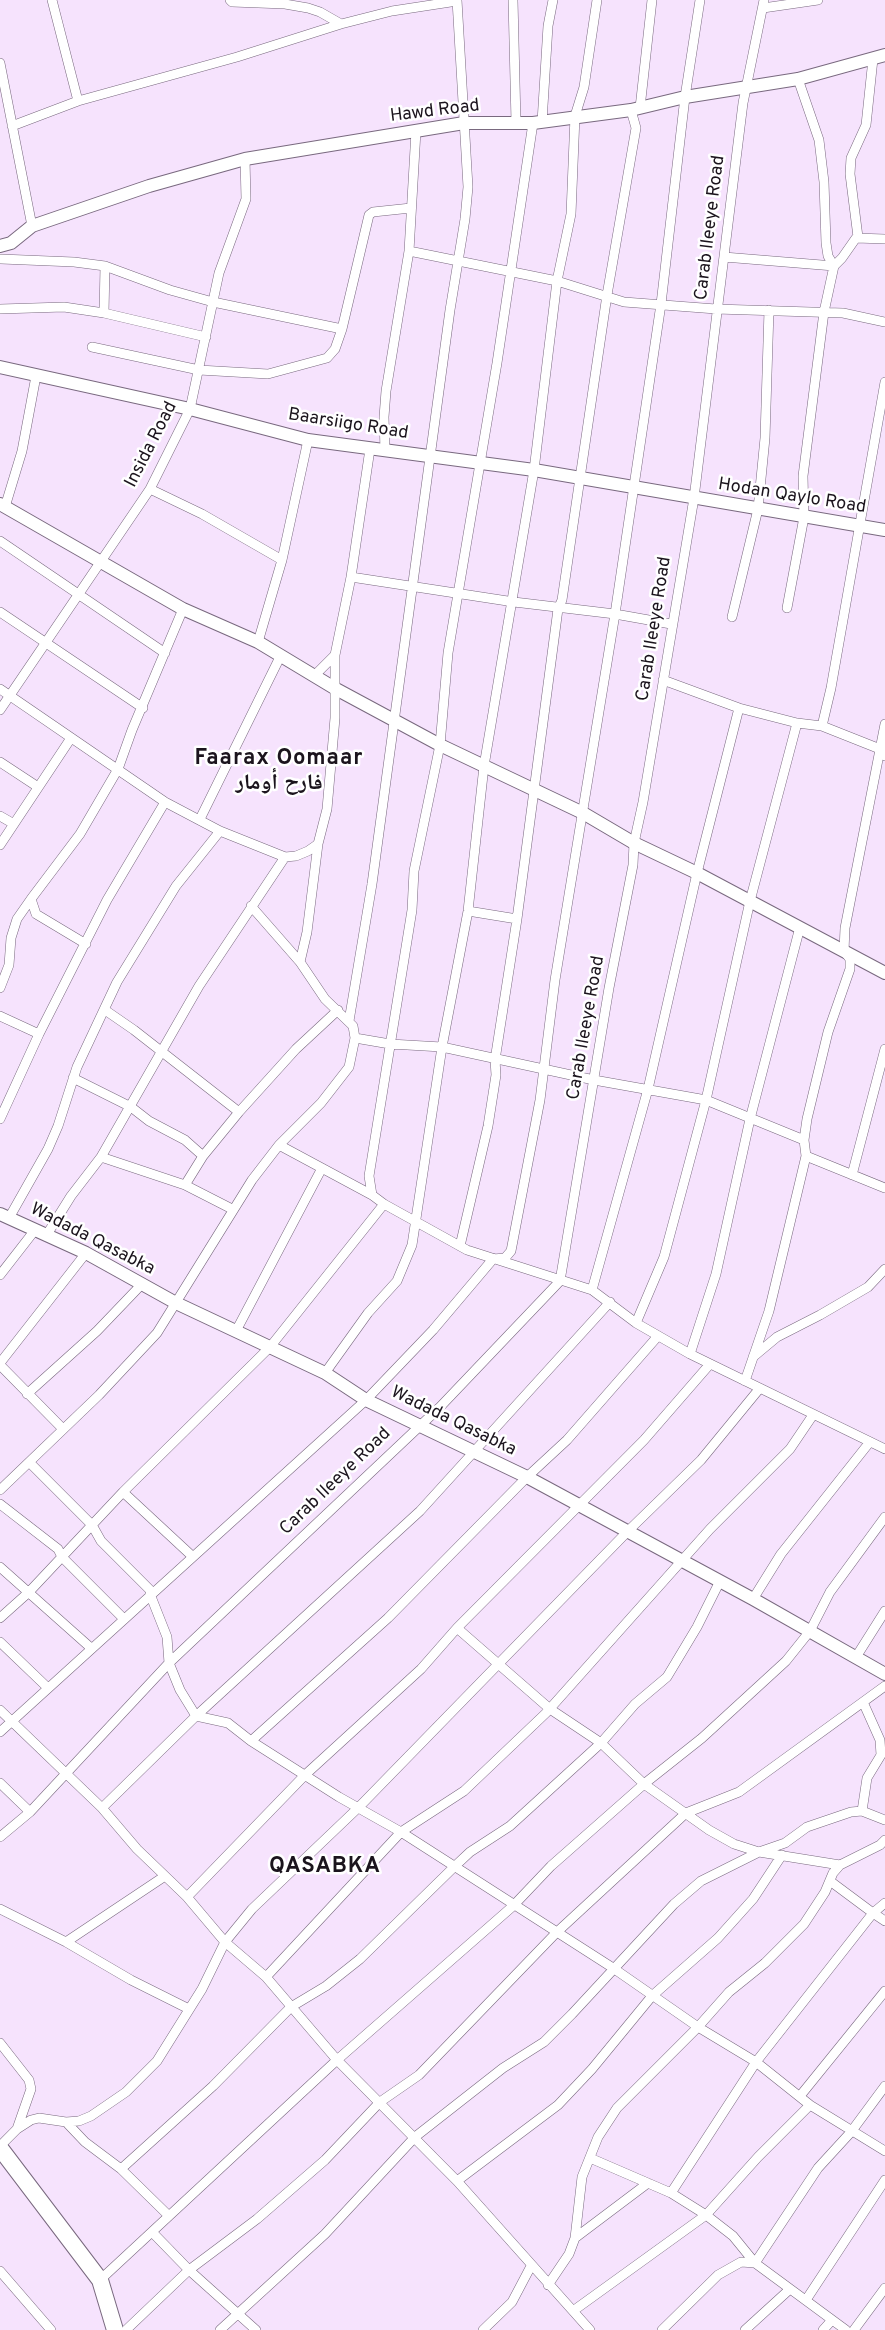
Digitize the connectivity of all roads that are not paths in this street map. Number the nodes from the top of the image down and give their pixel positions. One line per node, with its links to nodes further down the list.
1 (52, 0): 17 (street)
2 (230, 0): 11 (street)
3 (457, 0): 11 (street); 22 (street)
4 (513, 0): 20 (street)
5 (553, 0): 21 (street)
6 (597, 0): 19 (street)
7 (652, 0): 18 (street)
8 (700, 0): 16 (street)
9 (818, 0): 10 (street)
10 (763, 4): 15 (street, Carab Ileeye Road)
11 (341, 24): 17 (street)
12 (879, 57): 14 (street, Hawd Road); 28 (street)
13 (0, 62): 23 (street)
14 (798, 79): 15 (street, Hawd Road); 35 (street)
15 (747, 87): 16 (street, Hawd Road); 32 (street, Carab Ileeye Road)
16 (686, 97): 18 (street, Hawd Road); 40 (street)
17 (78, 101): 23 (street)
18 (635, 109): 19 (street, Hawd Road); 38 (street)
19 (575, 116): 21 (street, Hawd Road); 37 (street)
20 (516, 122): 21 (street, Hawd Road); 22 (street, Hawd Road)
21 (537, 122): 36 (street)
22 (464, 123): 24 (street, Hawd Road); 33 (street)
23 (12, 126): 27 (street)
24 (416, 131): 25 (street, Hawd Road); 26 (street)
25 (245, 159): 27 (street, Hawd Road); 39 (street, Insida Road)
26 (411, 208): 30 (street); 47 (street)
27 (32, 226): 31 (street, Hawd Road)
28 (858, 237): 29 (street); 35 (street)
29 (885, 239)
30 (410, 251): 33 (street); 57 (street)
31 (3, 253): 34 (street)
32 (724, 257): 35 (street); 42 (street, Carab Ileeye Road)
33 (458, 260): 36 (street); 58 (street)
34 (105, 266): 39 (street); 45 (street)
35 (834, 266): 44 (street)
36 (510, 270): 37 (street); 59 (street)
37 (558, 281): 38 (street); 60 (street)
38 (607, 295): 40 (street); 61 (street)
39 (213, 302): 47 (street); 48 (street, Insida Road)
40 (661, 304): 42 (street); 62 (street)
41 (0, 309): 45 (street)
42 (716, 309): 43 (street); 64 (street, Carab Ileeye Road)
43 (769, 310): 44 (street); 66 (street)
44 (824, 312): 46 (street); 67 (street)
45 (104, 313): 48 (street)
46 (885, 322)
47 (342, 329): 51 (street)
48 (206, 337): 51 (street, Insida Road)
49 (92, 347): 51 (street)
50 (0, 367): 52 (street, Baarsiigo Road)
51 (198, 370): 54 (street, Insida Road)
52 (36, 376): 54 (street, Baarsiigo Road); 65 (street)
53 (885, 382): 68 (street)
54 (190, 409): 55 (street, Baarsiigo Road); 63 (street, Insida Road)
55 (308, 440): 56 (street, Baarsiigo Road); 71 (street)
56 (370, 449): 57 (street, Baarsiigo Road); 73 (street)
57 (385, 451): 58 (street, Baarsiigo Road)
58 (430, 455): 59 (street, Baarsiigo Road); 74 (street)
59 (481, 464): 60 (street, Baarsiigo Road); 75 (street)
60 (534, 470): 61 (street, Baarsiigo Road); 77 (street)
61 (581, 479): 62 (street, Baarsiigo Road); 78 (street)
62 (634, 488): 64 (street, Baarsiigo Road); 82 (street)
63 (150, 489): 71 (street); 72 (street, Insida Road)
64 (694, 498): 66 (street, Hodan Qaylo Road); 84 (street, Carab Ileeye Road)
65 (2, 505): 72 (street)
66 (758, 509): 67 (street, Hodan Qaylo Road); 83 (street)
67 (804, 516): 68 (street, Hodan Qaylo Road); 79 (street)
68 (859, 525): 69 (street, Hodan Qaylo Road); 101 (street)
69 (885, 530)
70 (0, 541): 76 (street)
71 (282, 560): 85 (street)
72 (102, 564): 76 (street, Insida Road); 80 (street)
73 (351, 577): 74 (street); 88 (street)
74 (413, 585): 75 (street); 98 (street)
75 (458, 592): 77 (street); 104 (street)
76 (80, 594): 86 (street, Insida Road); 87 (street)
77 (514, 602): 78 (street); 107 (street)
78 (558, 608): 82 (street); 110 (street)
79 (787, 608)
80 (184, 609): 85 (street); 87 (street)
81 (0, 612): 86 (street)
82 (615, 614): 84 (street); 112 (street)
83 (732, 617)
84 (671, 624): 91 (street, Carab Ileeye Road)
85 (258, 642): 89 (street)
86 (46, 645): 94 (street, Insida Road); 95 (street)
87 (165, 652): 95 (street)
88 (335, 655): 90 (street); 92 (street)
89 (280, 657): 90 (street); 114 (street)
90 (314, 676): 92 (street)
91 (663, 680): 96 (street); 117 (street, Carab Ileeye Road)
92 (336, 689): 98 (street); 118 (street)
93 (0, 690): 94 (street)
94 (9, 696): 97 (street, Insida Road); 103 (street)
95 (143, 708): 108 (street)
96 (739, 708): 99 (street); 121 (street)
97 (0, 710)
98 (395, 721): 104 (street); 136 (street)
99 (797, 723): 101 (street); 123 (street)
100 (885, 724): 102 (street)
101 (822, 726): 105 (street)
102 (884, 735): 105 (street)
103 (71, 738): 108 (street); 109 (street)
104 (440, 745): 107 (street); 139 (street)
105 (882, 752): 129 (street)
106 (0, 762): 109 (street)
107 (484, 766): 110 (street); 125 (street)
108 (118, 769): 111 (street); 122 (street)
109 (38, 787): 115 (street)
110 (534, 789): 112 (street); 126 (street)
111 (165, 802): 114 (street); 128 (street)
112 (583, 813): 117 (street); 144 (street)
113 (0, 816): 115 (street)
114 (200, 819): 116 (street)
115 (14, 824): 119 (street)
116 (220, 831): 120 (street); 133 (street)
117 (634, 843): 121 (street); 146 (street, Carab Ileeye Road)
118 (318, 844): 120 (street); 130 (street)
119 (0, 845)
120 (285, 857): 124 (street)
121 (697, 873): 123 (street); 147 (street)
122 (31, 899): 128 (street); 132 (street)
123 (750, 901): 127 (street); 148 (street)
124 (251, 906): 130 (street); 142 (street)
125 (468, 911): 126 (street); 140 (street)
126 (517, 919): 143 (street)
127 (800, 927): 129 (street); 152 (street)
128 (86, 944): 137 (street)
129 (844, 951): 131 (street); 153 (street)
130 (300, 962): 134 (street)
131 (885, 973)
132 (0, 988)
133 (105, 1010): 142 (street); 145 (street)
134 (338, 1010): 136 (street); 150 (street)
135 (0, 1016): 137 (street)
136 (349, 1021): 138 (street)
137 (38, 1034): 151 (street)
138 (355, 1038): 139 (street); 154 (street)
139 (390, 1044): 140 (street); 162 (street)
140 (442, 1046): 143 (street); 166 (street)
141 (885, 1049): 159 (street)
142 (162, 1054): 149 (street); 150 (street)
143 (495, 1060): 144 (street); 168 (street)
144 (544, 1070): 146 (street); 170 (street)
145 (73, 1078): 149 (street); 165 (street)
146 (594, 1080): 147 (street); 173 (street, Carab Ileeye Road)
147 (648, 1090): 148 (street); 175 (street)
148 (706, 1100): 152 (street); 178 (street)
149 (131, 1107): 155 (street); 157 (street)
150 (239, 1112): 155 (street)
151 (0, 1118)
152 (750, 1119): 153 (street); 182 (street)
153 (804, 1140): 156 (street)
154 (279, 1145): 158 (street); 164 (street)
155 (203, 1156): 160 (street)
156 (806, 1156): 159 (street); 183 (street)
157 (101, 1157): 160 (street); 167 (street)
158 (322, 1168): 162 (street); 179 (street)
159 (852, 1175): 161 (street)
160 (185, 1185): 164 (street)
161 (885, 1188)
162 (372, 1195): 163 (street)
163 (384, 1204): 166 (street); 181 (street)
164 (232, 1209): 177 (street)
165 (4, 1216): 167 (street, Wadada Qasabka)
166 (416, 1222): 168 (street); 186 (street)
167 (40, 1233): 169 (street, Wadada Qasabka); 172 (street)
168 (460, 1246): 170 (street)
169 (86, 1254): 174 (street, Wadada Qasabka); 184 (street)
170 (494, 1259): 173 (street); 190 (street)
171 (885, 1269): 183 (street)
172 (0, 1275)
173 (560, 1281): 175 (street); 192 (street, Carab Ileeye Road)
174 (142, 1284): 177 (street, Wadada Qasabka); 189 (street)
175 (592, 1290): 176 (street)
176 (610, 1302): 178 (street); 196 (street)
177 (176, 1303): 179 (street, Wadada Qasabka); 193 (street)
178 (636, 1323): 180 (street)
179 (236, 1331): 181 (street, Wadada Qasabka)
180 (658, 1336): 182 (street); 198 (street)
181 (270, 1347): 186 (street, Wadada Qasabka); 200 (street)
182 (690, 1354): 185 (street)
183 (753, 1358): 187 (street)
184 (0, 1364): 189 (street)
185 (710, 1364): 187 (street); 202 (street)
186 (325, 1372): 190 (street, Wadada Qasabka)
187 (745, 1381): 188 (street)
188 (760, 1388): 191 (street); 205 (street)
189 (27, 1394): 193 (street)
190 (366, 1400): 192 (street, Wadada Qasabka); 206 (street)
191 (813, 1415): 194 (street); 208 (street)
192 (419, 1426): 196 (street, Wadada Qasabka); 222 (street, Carab Ileeye Road)
193 (62, 1429): 197 (street)
194 (869, 1443): 195 (street); 213 (street)
195 (885, 1449)
196 (473, 1453): 198 (street, Wadada Qasabka); 230 (street)
197 (30, 1463): 199 (street); 204 (street)
198 (527, 1477): 202 (street, Wadada Qasabka); 234 (street)
199 (0, 1490)
200 (123, 1492): 204 (street); 206 (street)
201 (0, 1504): 207 (street)
202 (578, 1505): 205 (street, Wadada Qasabka); 217 (street)
203 (885, 1518): 218 (street)
204 (92, 1525): 207 (street); 212 (street)
205 (628, 1531): 208 (street, Wadada Qasabka); 223 (street)
206 (192, 1556): 212 (street)
207 (62, 1557): 211 (street); 216 (street)
208 (682, 1560): 210 (street, Wadada Qasabka); 229 (street)
209 (0, 1566): 211 (street)
210 (720, 1581): 213 (street, Wadada Qasabka); 235 (street)
211 (29, 1592): 215 (street); 220 (street)
212 (151, 1593): 216 (street); 222 (street)
213 (753, 1599): 218 (street, Wadada Qasabka)
214 (885, 1611): 221 (street)
215 (0, 1618)
216 (124, 1619): 220 (street)
217 (458, 1628): 223 (street); 237 (street)
218 (810, 1630): 221 (street, Wadada Qasabka); 239 (street)
219 (0, 1642): 226 (street)
220 (91, 1648): 226 (street)
221 (856, 1657): 224 (street, Wadada Qasabka)
222 (169, 1663): 230 (street); 236 (street, Carab Ileeye Road)
223 (498, 1665): 229 (street); 240 (street)
224 (885, 1674)
225 (885, 1686): 227 (street)
226 (48, 1688): 231 (street)
227 (863, 1702): 233 (street); 244 (street)
228 (0, 1710): 231 (street)
229 (550, 1710): 235 (street); 246 (street)
230 (196, 1716): 234 (street); 241 (street)
231 (12, 1721): 232 (street); 236 (street)
232 (0, 1732)
233 (883, 1739): 242 (street)
234 (251, 1741): 237 (street)
235 (601, 1743): 239 (street); 252 (street)
236 (66, 1771): 241 (street); 243 (street, Carab Ileeye Road)
237 (305, 1774): 240 (street); 255 (street)
238 (0, 1783): 243 (street)
239 (644, 1784): 244 (street); 257 (street)
240 (359, 1807): 246 (street); 263 (street)
241 (102, 1808): 253 (street)
242 (862, 1811): 245 (street); 249 (street)
243 (30, 1812): 247 (street, Carab Ileeye Road)
244 (686, 1813): 249 (street); 261 (street)
245 (885, 1820)
246 (401, 1832): 252 (street); 265 (street)
247 (0, 1837)
248 (885, 1840): 251 (street)
249 (759, 1852): 250 (street); 264 (street)
250 (782, 1855): 251 (street); 267 (street)
251 (840, 1865): 254 (street)
252 (454, 1867): 257 (street); 268 (street)
253 (165, 1876): 255 (street); 262 (street)
254 (830, 1882): 259 (street); 270 (street)
255 (187, 1897): 263 (street)
256 (885, 1903): 259 (street)
257 (513, 1906): 261 (street); 272 (street)
258 (0, 1909): 262 (street)
259 (873, 1913): 260 (street); 273 (street)
260 (885, 1920)
261 (556, 1934): 264 (street); 276 (street)
262 (66, 1942): 269 (street)
263 (225, 1942): 265 (street); 269 (street)
264 (613, 1968): 267 (street); 281 (street)
265 (266, 1977): 268 (street)
266 (885, 1991): 275 (street)
267 (652, 1996): 270 (street); 287 (street)
268 (291, 2007): 272 (street); 285 (street)
269 (189, 2009): 278 (street)
270 (698, 2027): 273 (street); 284 (street)
271 (0, 2043): 279 (street)
272 (337, 2060): 276 (street); 291 (street)
273 (756, 2062): 275 (street); 289 (street)
274 (885, 2086): 280 (street)
275 (800, 2096): 277 (street)
276 (380, 2102): 281 (street); 296 (street)
277 (810, 2105): 280 (street); 290 (street)
278 (66, 2122): 279 (street); 285 (street)
279 (16, 2129): 282 (street)
280 (850, 2132): 283 (street); 294 (street)
281 (415, 2137): 287 (street); 304 (street)
282 (0, 2147): 298 (highway)
283 (885, 2151)
284 (590, 2158): 288 (street); 293 (street)
285 (121, 2169): 291 (street)
286 (885, 2180): 302 (street)
287 (457, 2181): 295 (street)
288 (648, 2183): 289 (street); 293 (street)
289 (671, 2193): 290 (street)
290 (706, 2215): 294 (street); 303 (street)
291 (169, 2216): 292 (street)
292 (152, 2232): 296 (street); 298 (street)
293 (575, 2238): 299 (street)
294 (755, 2263): 300 (street); 313 (street)
295 (531, 2266): 299 (street); 311 (street)
296 (189, 2270): 304 (street); 308 (street)
297 (0, 2271): 306 (street)
298 (100, 2280): 307 (highway)
299 (548, 2284): 303 (street)
300 (790, 2288): 302 (street); 314 (street)
301 (885, 2288): 317 (street)
302 (806, 2300): 305 (street)
303 (573, 2311): 312 (street)
304 (238, 2313): 309 (street); 310 (street)
305 (832, 2320): 315 (street); 316 (street)
306 (51, 2330)
307 (115, 2330)
308 (126, 2330)
309 (220, 2330)
310 (256, 2330)
311 (483, 2330)
312 (590, 2330)
313 (662, 2330)
314 (745, 2330)
315 (823, 2330)
316 (846, 2330)
317 (854, 2330)

